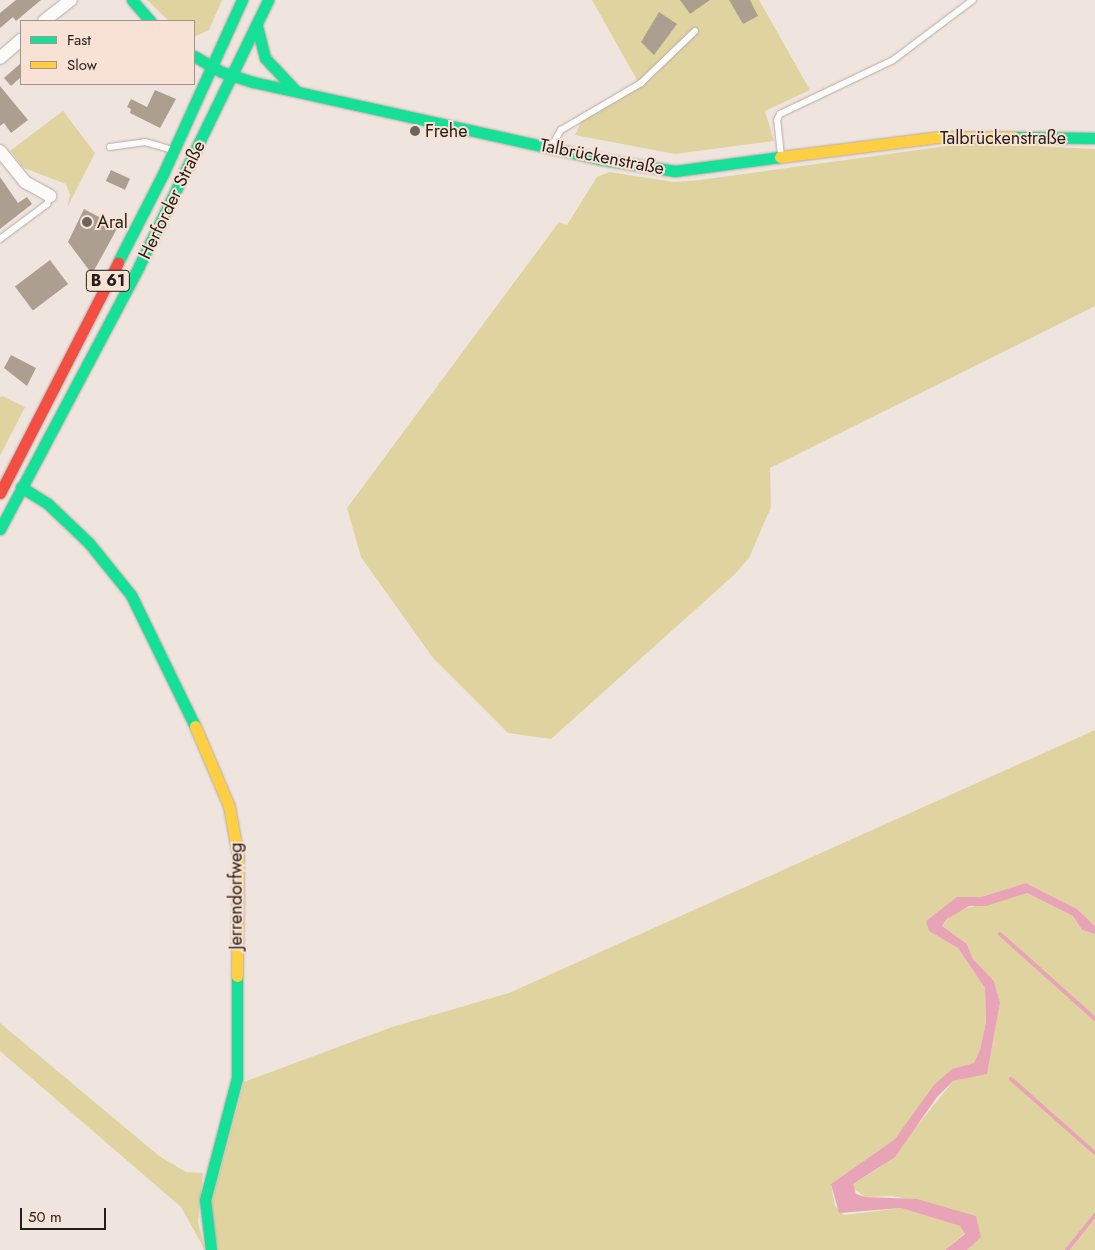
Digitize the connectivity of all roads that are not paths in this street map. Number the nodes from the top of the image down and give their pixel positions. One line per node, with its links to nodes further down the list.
1 (70, 0): 6 (street)
2 (132, 0): 7 (main road)
3 (242, 0): 13 (main road, Herforder Straße / B 61)
4 (268, 0): 8 (main road, Herforder Straße / B 61)
5 (973, 0): 21 (lane)
6 (45, 20)
7 (149, 20)
8 (257, 26): 14 (main road, Herforder Straße / B 61); 15 (main road)
9 (695, 31): 18 (lane)
10 (20, 41): 12 (street)
11 (195, 57): 13 (main road, Talbrückenstraße)
12 (0, 58)
13 (213, 68): 14 (main road, Talbrückenstraße); 20 (main road, Herforder Straße / B 61)
14 (233, 77): 15 (main road, Talbrückenstraße); 24 (main road, Herforder Straße / B 61)
15 (298, 92): 18 (main road, Talbrückenstraße)
16 (1095, 138): 21 (main road, Talbrückenstraße)
17 (110, 147): 20 (lane)
18 (551, 148): 21 (main road, Talbrückenstraße)
19 (0, 151): 22 (street)
20 (174, 151): 25 (main road, Herforder Straße / B 61)
21 (782, 159)
22 (50, 196): 23 (lane)
23 (0, 239)
24 (21, 487): 26 (main road, Herforder Straße / B 61); 27 (main road, Jerrendorfweg)
25 (0, 493)
26 (0, 529)
27 (211, 1250)

